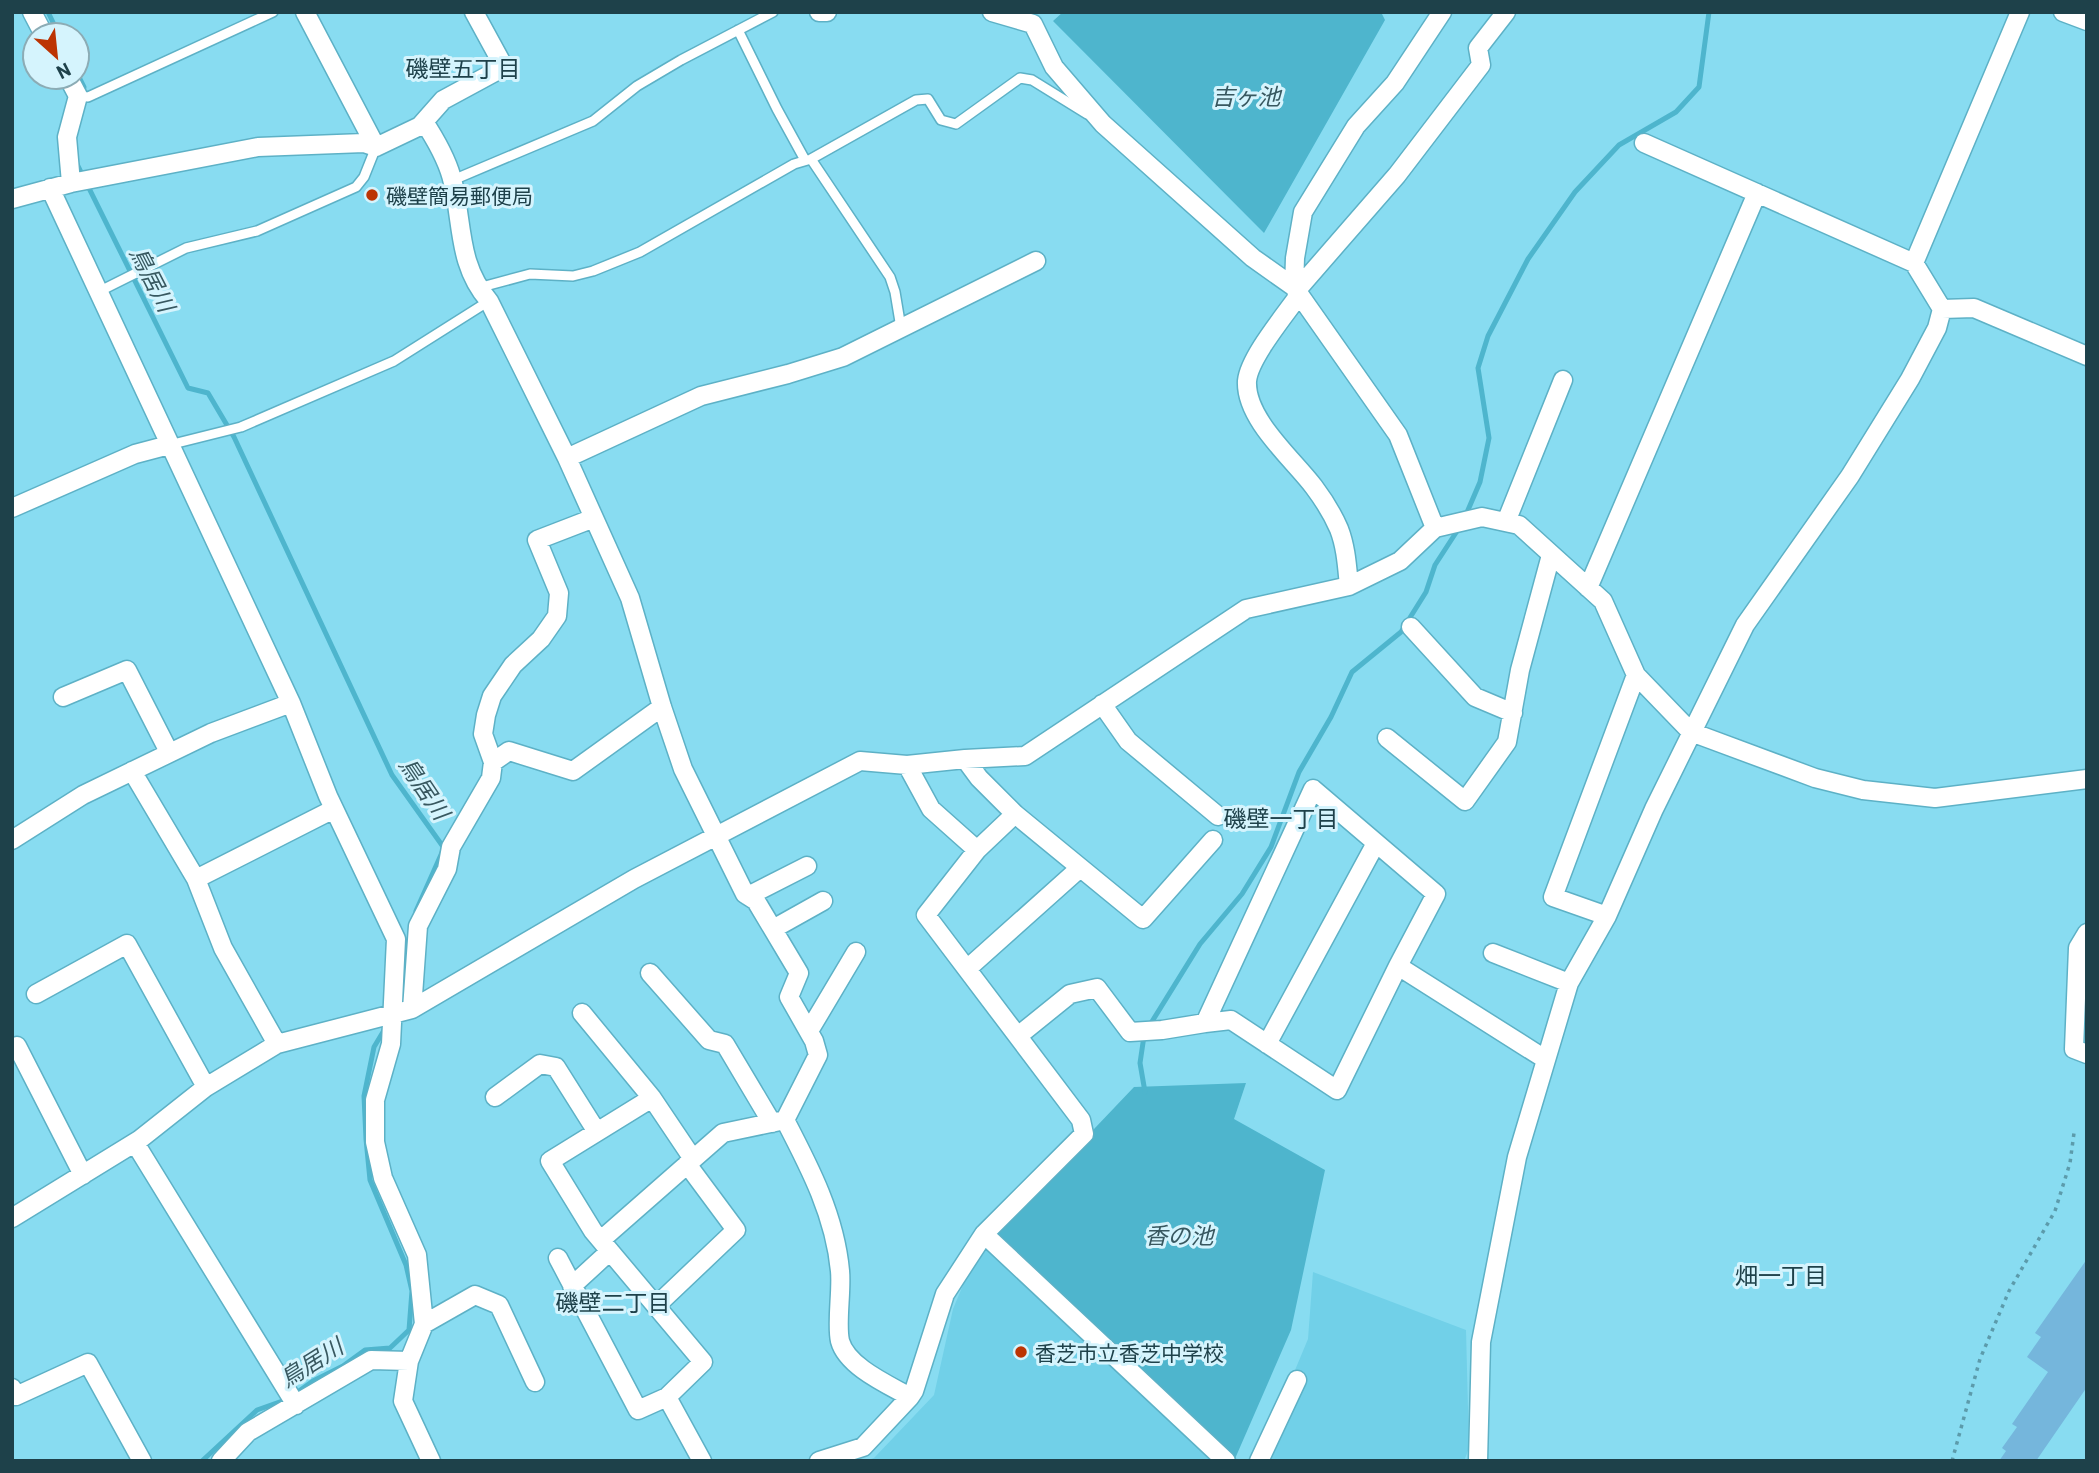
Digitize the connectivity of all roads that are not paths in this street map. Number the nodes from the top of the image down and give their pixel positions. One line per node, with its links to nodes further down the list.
1 (273, 12): 15 (lane)
2 (305, 12): 19 (street)
3 (474, 12): 17 (street)
4 (773, 12): 13 (lane)
5 (820, 12): 6 (street)
6 (827, 12)
7 (992, 12): 16 (street)
8 (1442, 12): 28 (street)
9 (1506, 12): 28 (street)
10 (2020, 12): 27 (street)
11 (2063, 12): 12 (street)
12 (2087, 21)
13 (738, 30): 20 (lane); 21 (lane)
14 (75, 91): 15 (street)
15 (78, 96): 22 (street)
16 (1103, 124): 20 (lane); 28 (street)
17 (420, 126): 19 (street); 21 (street)
18 (1644, 143): 24 (street)
19 (376, 147): 22 (street); 29 (lane)
20 (808, 160): 30 (lane); 32 (lane)
21 (453, 180): 30 (street)
22 (71, 183): 23 (street)
23 (50, 188): 25 (street); 29 (street)
24 (1757, 193): 27 (street); 43 (street)
25 (12, 199)
26 (1037, 261): 32 (street)
27 (1914, 263): 31 (street)
28 (1296, 291): 40 (street); 42 (street)
29 (98, 292): 35 (street)
30 (484, 294): 35 (lane); 36 (street)
31 (1942, 309): 33 (street); 51 (street)
32 (901, 328): 36 (street)
33 (2087, 356)
34 (1563, 380): 39 (street)
35 (169, 445): 37 (street); 47 (street)
36 (566, 458): 38 (street)
37 (12, 508)
38 (594, 518): 49 (street); 55 (street)
39 (1506, 522): 40 (street); 41 (street)
40 (1435, 528): 42 (street)
41 (1551, 555): 43 (street); 50 (street)
42 (1349, 586): 48 (street)
43 (1588, 588): 45 (street)
44 (1411, 628): 50 (street)
45 (1636, 675): 51 (street); 72 (street)
46 (63, 697): 53 (street)
47 (292, 703): 53 (street); 59 (street)
48 (1102, 704): 54 (street); 61 (street)
49 (662, 707): 55 (street); 62 (street)
50 (1513, 713): 52 (street)
51 (1691, 732): 58 (street); 72 (street)
52 (1387, 738)
53 (169, 752): 57 (street)
54 (965, 759): 56 (street); 60 (street)
55 (493, 762): 82 (street)
56 (907, 765): 62 (street); 66 (street)
57 (132, 771): 64 (street); 69 (street)
58 (2087, 779)
59 (334, 809): 69 (street); 84 (street)
60 (1015, 814): 66 (street); 68 (street)
61 (1219, 816)
62 (715, 837): 70 (street); 82 (street)
63 (1213, 839): 68 (street)
64 (12, 840)
65 (1376, 843): 77 (street); 85 (street); 89 (street)
66 (977, 850): 78 (street)
67 (807, 866): 70 (street)
68 (1080, 868): 78 (street)
69 (196, 879): 88 (street)
70 (748, 896): 73 (street)
71 (823, 901): 73 (street)
72 (1607, 916): 80 (street)
73 (773, 929): 86 (street)
74 (2087, 933): 91 (street)
75 (856, 952): 86 (street)
76 (1493, 953): 80 (street)
77 (1398, 966): 89 (street); 92 (street)
78 (967, 969): 87 (street)
79 (650, 973): 96 (street)
80 (1569, 984): 92 (street)
81 (36, 994): 93 (street)
82 (412, 1009): 84 (street)
83 (582, 1013): 95 (street)
84 (391, 1015): 88 (street); 107 (street)
85 (1205, 1023): 87 (street); 89 (street)
86 (808, 1031): 96 (street)
87 (1017, 1036): 102 (street)
88 (277, 1044): 93 (street)
89 (1267, 1044)
90 (12, 1048): 100 (street)
91 (2087, 1054)
92 (1545, 1059): 122 (street)
93 (206, 1087): 98 (street)
94 (495, 1097): 97 (street)
95 (652, 1098): 97 (street); 99 (street)
96 (778, 1122): 99 (street); 113 (street)
97 (597, 1132): 103 (street)
98 (135, 1143): 100 (street); 114 (street)
99 (690, 1161): 103 (street); 106 (street)
100 (83, 1175): 101 (street)
101 (12, 1218)
102 (984, 1234): 113 (street); 120 (street)
103 (606, 1246): 105 (street); 106 (street)
104 (558, 1258): 105 (street)
105 (572, 1286): 112 (street)
106 (656, 1306): 112 (street)
107 (424, 1324): 108 (street); 110 (street)
108 (409, 1361): 114 (street); 117 (street)
109 (1297, 1380): 121 (street)
110 (535, 1382)
111 (12, 1388): 115 (street)
112 (667, 1397): 118 (street)
113 (910, 1397): 119 (street)
114 (296, 1405): 116 (street)
115 (142, 1461)
116 (221, 1461)
117 (431, 1461)
118 (702, 1461)
119 (818, 1461)
120 (1226, 1461)
121 (1259, 1461)
122 (1478, 1461)

